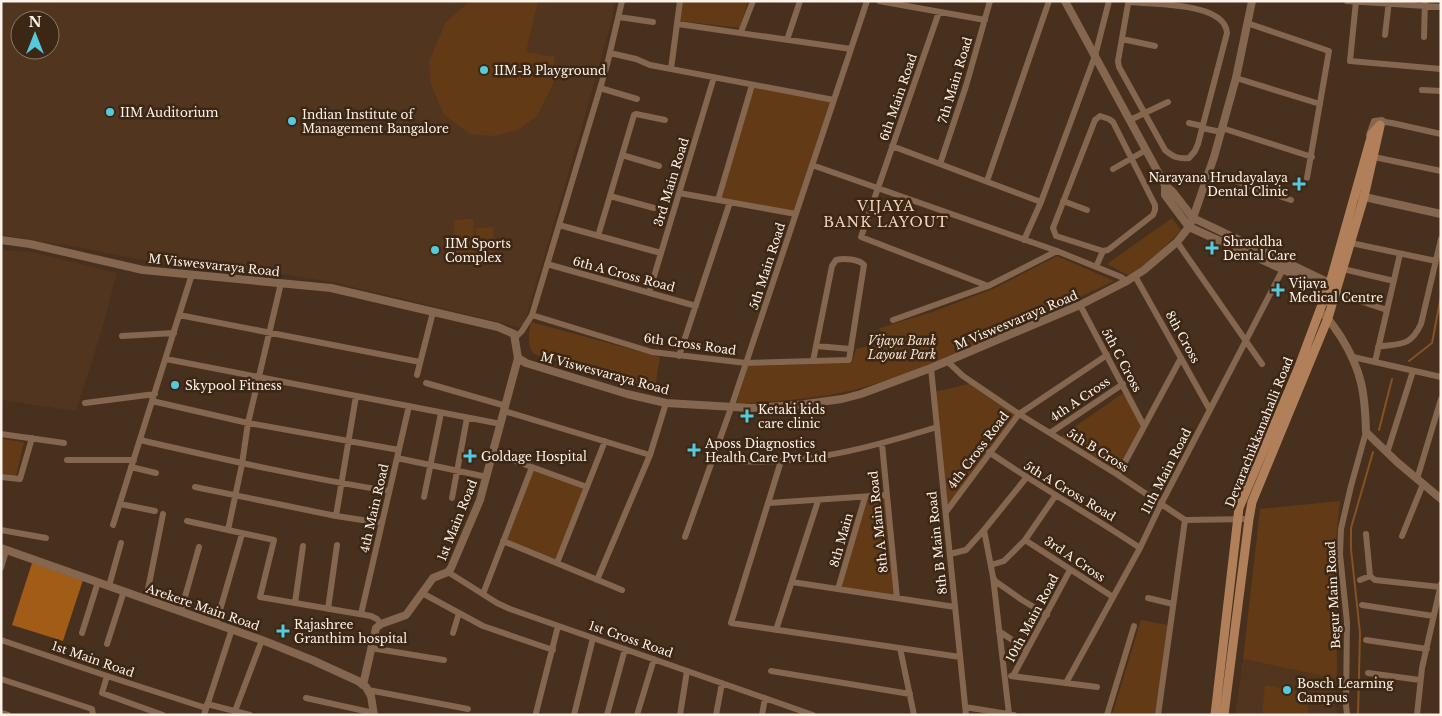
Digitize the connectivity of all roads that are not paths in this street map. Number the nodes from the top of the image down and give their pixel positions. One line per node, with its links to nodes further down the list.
1 (622, 1): 19 (street)
2 (680, 1): 22 (street)
3 (753, 1): 24 (street)
4 (800, 1): 28 (street)
5 (867, 1): 30 (street, 5th Main Road)
6 (879, 1): 15 (street)
7 (990, 1): 20 (street, 7th Main Road)
8 (1049, 1): 67 (street)
9 (1065, 1): 32 (street)
10 (1109, 1): 32 (street)
11 (1252, 1): 23 (street)
12 (1346, 1): 13 (street)
13 (1356, 2): 14 (street); 34 (street)
14 (1389, 3): 16 (street); 25 (street)
15 (918, 4): 18 (street)
16 (1424, 4): 17 (street); 26 (street)
17 (1441, 7)
18 (939, 12): 20 (street); 54 (street, 6th Main Road)
19 (619, 17): 21 (street); 31 (street)
20 (985, 20): 60 (street, 7th Main Road)
21 (653, 22)
22 (678, 24): 24 (street); 33 (street)
23 (1247, 24): 36 (street); 44 (street)
24 (741, 32): 28 (street)
25 (1385, 35)
26 (1424, 37)
27 (1122, 39): 29 (street); 45 (street); 50 (street)
28 (787, 40): 30 (street)
29 (1155, 46)
30 (851, 49): 42 (street, 5th Main Road)
31 (610, 53): 33 (street); 38 (street)
32 (1095, 56): 47 (street); 78 (street)
33 (672, 69): 35 (street)
34 (1441, 69)
35 (714, 77): 37 (street); 70 (street, 3rd Main Road)
36 (1236, 78): 44 (street); 51 (street)
37 (752, 85): 42 (street); 74 (street)
38 (600, 88): 41 (street); 84 (street)
39 (1422, 90): 40 (street)
40 (1441, 91)
41 (637, 99)
42 (834, 100): 61 (street, 5th Main Road)
43 (1168, 102): 45 (street)
44 (1320, 104): 58 (street)
45 (1145, 114): 47 (street); 50 (street)
46 (665, 120): 56 (street)
47 (1130, 120): 55 (street)
48 (1189, 123): 50 (street)
49 (1383, 124): 52 (street); 53 (main road)
50 (1202, 127): 51 (street)
51 (1221, 130): 58 (street); 65 (street)
52 (1441, 134)
53 (1373, 135): 57 (main road); 71 (main road)
54 (892, 146): 60 (street); 69 (street, 6th Main Road)
55 (1146, 150): 59 (street); 68 (street)
56 (622, 155): 62 (street); 72 (street)
57 (1374, 156): 64 (street); 73 (main road)
58 (1312, 157): 66 (street)
59 (1131, 159): 63 (street); 76 (street); 93 (street)
60 (940, 164): 67 (street)
61 (812, 165): 69 (street); 81 (street, 5th Main Road)
62 (659, 166)
63 (1113, 169)
64 (1441, 171)
65 (1209, 172): 75 (street); 83 (street)
66 (1307, 178)
67 (987, 181): 78 (street)
68 (1165, 185): 83 (street); 85 (street)
69 (878, 189): 89 (street); 107 (street, 6th Main Road)
70 (679, 193): 74 (street); 94 (street, 3rd Main Road)
71 (1354, 194): 73 (street); 106 (main road)
72 (610, 196): 79 (street); 86 (street)
73 (1364, 197): 82 (street); 91 (main road)
74 (718, 200): 77 (street)
75 (1292, 200)
76 (1063, 201): 80 (street); 93 (street)
77 (730, 202): 81 (street); 110 (street)
78 (1041, 202): 89 (street)
79 (654, 208)
80 (1087, 210)
81 (796, 214): 136 (street, 5th Main Road)
82 (1441, 214)
83 (1193, 218): 85 (street); 106 (street)
84 (559, 225): 86 (street); 97 (street)
85 (1190, 227): 90 (street, M Viswesvaraya Road); 100 (street)
86 (598, 236): 94 (street)
87 (1441, 239): 96 (street)
88 (1, 240): 101 (street, M Viswesvaraya Road)
89 (1024, 240): 92 (street)
90 (1177, 242): 102 (street, M Viswesvaraya Road); 122 (street)
91 (1350, 243): 95 (street); 99 (main road)
92 (1057, 251): 98 (street); 107 (street)
93 (1103, 251): 98 (street)
94 (660, 253): 108 (street, 3rd Main Road)
95 (1400, 254): 96 (street); 104 (street)
96 (1436, 261): 124 (street)
97 (547, 264): 108 (street, 6th A Cross Road); 115 (street)
98 (1096, 267): 103 (street)
99 (1343, 268): 104 (street); 106 (main road)
100 (1283, 269): 106 (street); 122 (street, 11th Main Road)
101 (192, 274): 105 (street, M Viswesvaraya Road); 114 (street)
102 (1135, 276): 103 (street, M Viswesvaraya Road); 130 (street, 8th Cross)
103 (1127, 281): 109 (street, M Viswesvaraya Road)
104 (1394, 281): 111 (street)
105 (281, 282): 113 (street, M Viswesvaraya Road); 119 (street)
106 (1333, 284): 111 (street); 112 (main road, Devarachikkanahalli Road); 116 (main road, Devarachikkanahalli Road)
107 (988, 286): 117 (street)
108 (649, 293): 110 (street, 6th A Cross Road)
109 (1080, 305): 126 (street, 5th C Cross); 134 (street, M Viswesvaraya Road)
110 (696, 306): 127 (street)
111 (1387, 310): 124 (street)
112 (1319, 311): 116 (street, Begur Main Road); 210 (main road, Devarachikkanahalli Road)
113 (433, 312): 121 (street, M Viswesvaraya Road); 133 (street)
114 (179, 315): 118 (street); 119 (street)
115 (532, 315): 121 (street); 127 (street, 6th Cross Road)
116 (1328, 318): 128 (street, Begur Main Road); 211 (main road, Devarachikkanahalli Road)
117 (893, 320)
118 (174, 333): 120 (street); 131 (street)
119 (269, 334): 133 (street); 141 (street)
120 (122, 336)
121 (516, 336): 129 (street)
122 (1246, 341): 137 (street); 154 (street, 11th Main Road)
123 (816, 346): 125 (street); 125 (street); 132 (street)
124 (1378, 347): 135 (street)
125 (851, 349): 132 (street, 6th Cross Road)
126 (1107, 355): 144 (street, 5th C Cross); 156 (street, 4th Cross Road)
127 (679, 356): 136 (street, 6th Cross Road)
128 (1353, 357): 135 (street); 162 (street, Begur Main Road)
129 (518, 358): 150 (street, M Viswesvaraya Road); 153 (street, 1st Main Road)
130 (1181, 358): 154 (street, 8th Cross); 160 (street)
131 (166, 359): 141 (street); 145 (street)
132 (813, 361): 136 (street, 6th Cross Road)
133 (420, 362): 140 (street)
134 (948, 362): 138 (street, M Viswesvaraya Road); 156 (street, 5th B Cross)
135 (1375, 362): 139 (street)
136 (746, 363): 152 (street, 5th Main Road)
137 (1262, 364)
138 (932, 368): 152 (street, M Viswesvaraya Road); 161 (street, 8th B Main Road)
139 (1413, 371): 142 (street); 173 (street)
140 (416, 375)
141 (259, 377): 146 (street); 158 (street)
142 (1441, 377)
143 (426, 383): 153 (street)
144 (1122, 384): 160 (street, 5th C Cross); 163 (street, 4th A Cross)
145 (154, 394): 148 (street); 149 (street)
146 (356, 396): 151 (street); 167 (street)
147 (1441, 399): 190 (street)
148 (152, 402): 158 (street); 166 (street)
149 (85, 403)
150 (666, 403): 152 (street, M Viswesvaraya Road); 175 (street)
151 (409, 406): 155 (street); 174 (street, 4th Main Road)
152 (731, 408): 176 (street, 5th Main Road)
153 (505, 409): 159 (street, 1st Main Road); 168 (street)
154 (1210, 410): 205 (street, 11th Main Road)
155 (442, 413): 157 (street); 181 (street)
156 (1019, 414): 163 (street, 5th B Cross); 171 (street, 4th Cross Road)
157 (467, 418): 159 (street); 184 (street)
158 (248, 423): 167 (street); 180 (street)
159 (501, 424): 172 (street, 1st Main Road)
160 (1144, 426): 186 (street)
161 (937, 427): 170 (street); 207 (street, 8th B Main Road)
162 (1366, 432): 173 (street); 328 (street, Begur Main Road)
163 (1050, 433): 186 (street, 5th B Cross)
164 (1, 434): 165 (street)
165 (32, 438): 169 (street); 187 (street)
166 (140, 440): 178 (street); 180 (street)
167 (348, 441): 174 (street); 191 (street)
168 (605, 441): 175 (street); 193 (street)
169 (64, 442)
170 (882, 444): 179 (street); 195 (street, 8th A Main Road)
171 (989, 452): 189 (street, 5th A Cross Road); 207 (street, 4th Cross Road)
172 (493, 453): 183 (street); 188 (street, 1st Main Road)
173 (1387, 453): 190 (street)
174 (398, 454): 181 (street); 194 (street, 4th Main Road)
175 (650, 455): 240 (street)
176 (714, 458): 179 (street); 222 (street, 5th Main Road)
177 (66, 460): 178 (street)
178 (134, 460): 182 (street)
179 (781, 461): 203 (street)
180 (242, 464): 191 (street); 197 (street)
181 (430, 464): 184 (street); 198 (street)
182 (131, 467): 185 (street); 204 (street)
183 (532, 467): 193 (street); 225 (street)
184 (458, 470): 188 (street); 200 (street)
185 (156, 473)
186 (1118, 475): 205 (street, 5th B Cross)
187 (1, 477)
188 (487, 477): 237 (street, 1st Main Road)
189 (1026, 478): 196 (street, 5th A Cross Road); 218 (street)
190 (1420, 482): 201 (street); 221 (street)
191 (341, 484): 194 (street); 209 (street)
192 (195, 487): 197 (street)
193 (587, 487): 233 (street)
194 (389, 492): 214 (street, 4th Main Road)
195 (887, 495): 199 (street); 251 (street, 8th A Main Road)
196 (1056, 495): 224 (street); 230 (street, 5th A Cross Road)
197 (236, 496): 209 (street); 217 (street)
198 (424, 496)
199 (865, 497): 202 (street); 246 (street, 8th Main)
200 (452, 498)
201 (1441, 499)
202 (818, 501): 203 (street); 243 (street)
203 (769, 503): 270 (street)
204 (120, 504): 206 (street); 215 (street)
205 (1161, 504): 212 (street, 5th B Cross); 230 (street, 11th Main Road)
206 (155, 511)
207 (946, 512): 232 (street, 8th B Main Road)
208 (163, 514): 254 (street)
209 (336, 516): 214 (street)
210 (1238, 519): 211 (street); 212 (street); 326 (main road, Devarachikkanahalli Road)
211 (1248, 519): 327 (main road, Devarachikkanahalli Road)
212 (1184, 520): 256 (street)
213 (187, 521): 217 (street)
214 (382, 523): 262 (street, 4th Main Road)
215 (113, 525)
216 (1, 530): 223 (street)
217 (228, 530): 219 (street)
218 (984, 530): 232 (street); 234 (street)
219 (242, 534): 255 (street); 265 (street)
220 (1366, 534): 238 (street)
221 (1402, 536)
222 (685, 537)
223 (46, 538)
224 (1025, 540): 234 (street); 236 (street, 3rd A Cross)
225 (503, 541): 233 (street); 250 (street)
226 (121, 543): 244 (street)
227 (337, 544): 259 (street)
228 (304, 546): 255 (street)
229 (199, 547): 260 (street)
230 (1140, 548): 252 (street, 11th Main Road)
231 (4, 549): 235 (street); 242 (street, Arekere Main Road)
232 (950, 554): 258 (street, 8th B Main Road)
233 (557, 563): 240 (street)
234 (990, 565): 239 (street)
235 (1, 568)
236 (1070, 570): 252 (street, 3rd A Cross); 263 (street, 10th Main Road)
237 (448, 572): 249 (street, 1st Main Road); 250 (street, 1st Cross Road)
238 (1370, 576): 241 (street); 245 (street)
239 (993, 577): 263 (street); 271 (street)
240 (597, 580): 247 (street)
241 (1360, 580)
242 (98, 582): 244 (street, Arekere Main Road); 272 (street)
243 (792, 582): 246 (street); 270 (street)
244 (110, 586): 248 (street, Arekere Main Road)
245 (1440, 586): 264 (street)
246 (838, 589): 251 (street)
247 (622, 590)
248 (124, 591): 254 (street, Arekere Main Road); 278 (street)
249 (422, 592): 261 (street); 266 (street, 1st Main Road)
250 (483, 594): 267 (street, 1st Cross Road)
251 (897, 598): 258 (street)
252 (1113, 598): 297 (street, 11th Main Road)
253 (1148, 598): 256 (street)
254 (146, 599): 260 (street, Arekere Main Road)
255 (295, 603): 259 (street)
256 (1174, 604): 325 (street)
257 (1362, 605): 264 (street)
258 (955, 607): 285 (street, 8th B Main Road)
259 (328, 609): 262 (street)
260 (181, 611): 265 (street, Arekere Main Road)
261 (459, 613): 273 (street); 283 (street)
262 (361, 614): 266 (street)
263 (1047, 614): 284 (street, 10th Main Road)
264 (1432, 616): 282 (street)
265 (216, 624): 269 (street, Arekere Main Road)
266 (381, 624): 279 (street)
267 (558, 626): 274 (street, 1st Cross Road); 283 (street)
268 (1134, 626): 324 (street)
269 (232, 629): 276 (street, Arekere Main Road); 303 (street)
270 (776, 630): 280 (street)
271 (999, 631): 284 (street); 291 (street)
272 (82, 633)
273 (453, 633)
274 (593, 638): 281 (street, 1st Cross Road); 316 (street)
275 (1, 640): 292 (street, 1st Main Road)
276 (262, 640): 299 (street, Arekere Main Road); 305 (street)
277 (1366, 640): 282 (street)
278 (107, 644)
279 (371, 648): 287 (street); 299 (street)
280 (900, 648): 285 (street); 300 (street)
281 (624, 649): 286 (street, 1st Cross Road); 317 (street)
282 (1426, 649): 295 (street)
283 (553, 650): 308 (street)
284 (1027, 650): 293 (street, 10th Main Road)
285 (960, 657): 306 (street, 8th B Main Road)
286 (654, 659): 288 (street, 1st Cross Road); 318 (street)
287 (444, 660)
288 (687, 671): 296 (street, 1st Cross Road); 319 (street)
289 (771, 671): 300 (street)
290 (1368, 673): 295 (street)
291 (1005, 675): 293 (street); 310 (street)
292 (106, 676): 303 (street, 1st Main Road); 313 (street)
293 (1013, 676): 297 (street)
294 (1, 679): 312 (street)
295 (1420, 680): 329 (street)
296 (722, 683): 302 (street, 1st Cross Road); 320 (street)
297 (1066, 683): 298 (street)
298 (1097, 687)
299 (366, 688): 304 (street); 309 (street)
300 (910, 694): 323 (street)
301 (306, 698): 309 (street)
302 (766, 698): 321 (street); 322 (street, 1st Cross Road)
303 (206, 706): 305 (street, 1st Main Road); 314 (street)
304 (468, 709)
305 (236, 711): 315 (street, 1st Main Road)
306 (966, 711): 310 (street)
307 (1, 713): 311 (street)
308 (536, 713)
309 (374, 714)
310 (1012, 714)
311 (8, 715)
312 (93, 715)
313 (163, 715)
314 (204, 715)
315 (250, 715)
316 (574, 715)
317 (607, 715)
318 (637, 715)
319 (680, 715)
320 (716, 715)
321 (762, 715)
322 (813, 715)
323 (914, 715)
324 (1107, 715)
325 (1158, 715)
326 (1215, 715)
327 (1224, 715)
328 (1347, 715)
329 (1417, 715)

